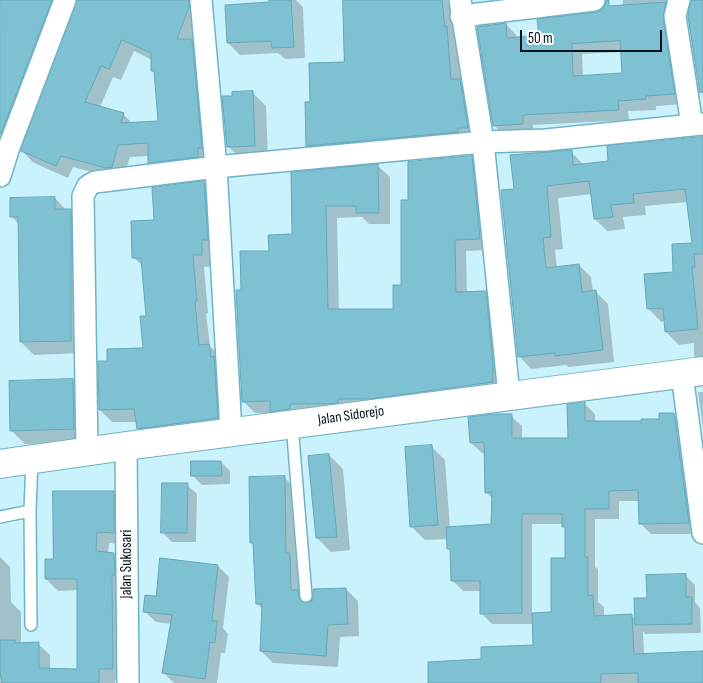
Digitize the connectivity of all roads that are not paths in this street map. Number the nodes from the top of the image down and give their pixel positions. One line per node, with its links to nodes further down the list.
1 (64, 0): 8 (street)
2 (201, 0): 9 (street)
3 (594, 0): 5 (street)
4 (679, 0): 6 (street)
5 (460, 8): 7 (street)
6 (698, 124): 7 (street)
7 (483, 142): 9 (street); 12 (street)
8 (4, 145): 10 (street)
9 (216, 167): 14 (street); 16 (street)
10 (0, 176)
11 (693, 372): 12 (street, Jalan Sidorejo); 21 (street)
12 (509, 395): 13 (street, Jalan Sidorejo)
13 (292, 424): 14 (street, Jalan Sidorejo); 22 (lane)
14 (230, 432): 15 (street, Jalan Sidorejo)
15 (126, 446): 16 (street, Jalan Sidorejo); 24 (street, Jalan Sukosari)
16 (87, 451): 17 (street, Jalan Sidorejo)
17 (32, 459): 18 (street, Jalan Sidorejo); 19 (lane)
18 (0, 464)
19 (30, 511): 20 (lane); 23 (lane)
20 (0, 517)
21 (703, 533)
22 (306, 596)
23 (31, 625)
24 (128, 683)

